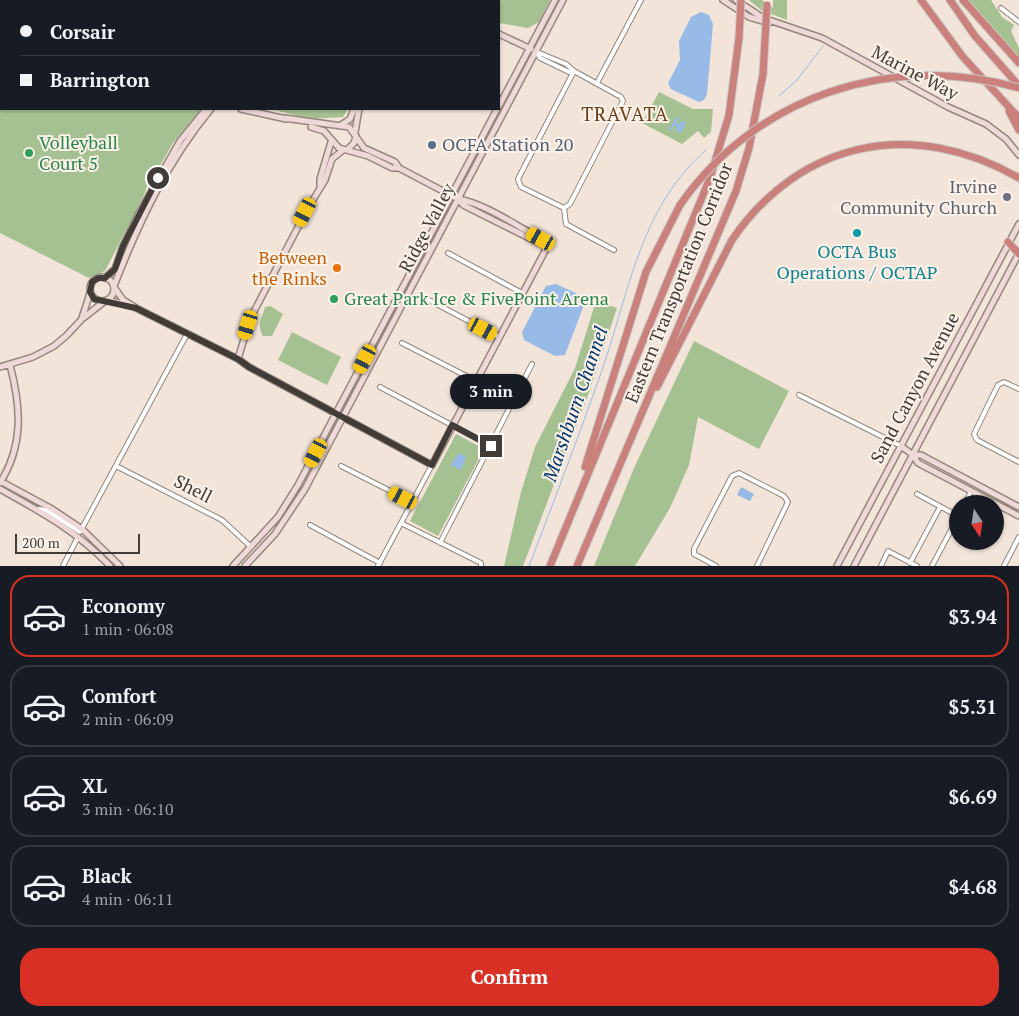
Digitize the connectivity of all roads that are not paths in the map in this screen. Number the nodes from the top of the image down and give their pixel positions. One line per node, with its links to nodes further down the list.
1 (555, 0): 15 (main road, Ridge Valley)
2 (563, 0): 16 (main road, Ridge Valley)
3 (641, 0): 19 (street)
4 (724, 0): 13 (main road, Marine Way)
5 (736, 0): 13 (main road, Marine Way)
6 (741, 0): 91 (highway, Eastern Transportation Corridor, bridge)
7 (921, 0): 22 (highway)
8 (950, 0): 20 (highway)
9 (963, 0): 17 (highway)
10 (767, 2): 68 (highway, Eastern Transportation Corridor, bridge)
11 (1001, 8): 12 (street)
12 (1019, 22)
13 (789, 27): 36 (main road, Marine Way)
14 (500, 34): 15 (main road)
15 (529, 48): 16 (main road); 21 (main road, Ridge Valley)
16 (536, 52): 18 (street); 41 (main road, Ridge Valley)
17 (1019, 63)
18 (574, 72): 19 (street); 42 (street)
19 (597, 84): 42 (street)
20 (1019, 87): 91 (highway, bridge)
21 (500, 103)
22 (1006, 106): 30 (highway); 32 (highway)
23 (205, 110): 49 (main road)
24 (210, 110): 50 (main road)
25 (253, 110): 29 (main road)
26 (354, 110): 31 (main road)
27 (359, 110): 33 (main road)
28 (496, 110): 40 (main road, Ridge Valley)
29 (284, 118): 31 (main road); 34 (main road)
30 (1019, 118)
31 (340, 126): 33 (main road); 34 (main road)
32 (1019, 130)
33 (355, 135): 35 (main road); 37 (main road)
34 (331, 141): 35 (main road); 39 (main road)
35 (345, 150): 37 (main road); 39 (main road)
36 (1019, 155)
37 (399, 168): 40 (main road)
38 (1019, 178): 68 (highway)
39 (320, 187): 60 (main road)
40 (452, 196): 41 (main road); 69 (main road, Ridge Valley)
41 (458, 199): 52 (main road); 70 (main road, Ridge Valley)
42 (564, 208): 46 (street)
43 (1019, 224): 44 (main road, Sand Canyon Avenue)
44 (1008, 242): 45 (highway); 48 (highway); 73 (main road, Sand Canyon Avenue)
45 (1019, 244)
46 (614, 250)
47 (448, 253): 52 (street)
48 (1019, 254): 74 (main road, Sand Canyon Avenue)
49 (105, 278): 50 (main road); 51 (main road)
50 (114, 286): 54 (main road); 55 (main road)
51 (90, 292): 54 (main road); 56 (main road)
52 (522, 293): 58 (main road)
53 (425, 298): 58 (street)
54 (107, 301): 55 (main road); 56 (main road)
55 (136, 308): 57 (main road)
56 (82, 319): 62 (main road)
57 (187, 334): 60 (main road); 77 (street)
58 (499, 337): 64 (main road)
59 (402, 343): 64 (street)
60 (238, 359): 69 (main road)
61 (532, 364): 72 (street)
62 (10, 365): 63 (main road); 79 (main road)
63 (0, 367)
64 (476, 381): 71 (main road)
65 (380, 387): 71 (street)
66 (1019, 390): 75 (street)
67 (799, 395): 73 (street)
68 (647, 402): 110 (highway, Eastern Transportation Corridor)
69 (337, 414): 70 (main road); 80 (main road, Ridge Valley)
70 (343, 417): 76 (main road); 81 (main road, Ridge Valley)
71 (452, 425): 72 (street); 76 (main road)
72 (491, 446): 99 (street)
73 (901, 446): 74 (main road); 113 (main road, Sand Canyon Avenue)
74 (913, 455): 83 (main road); 88 (main road); 114 (main road, Sand Canyon Avenue)
75 (1019, 462)
76 (432, 465): 86 (street)
77 (116, 466): 95 (street); 100 (street, Shell)
78 (342, 466): 86 (street)
79 (0, 482): 95 (main road)
80 (298, 485): 81 (main road); 100 (main road, Ridge Valley)
81 (305, 488): 107 (main road, Ridge Valley)
82 (0, 489): 89 (main road)
83 (971, 491): 85 (street); 92 (main road)
84 (916, 494): 87 (street)
85 (969, 495)
86 (412, 502): 93 (street)
87 (940, 507): 90 (street); 101 (street)
88 (1019, 507)
89 (36, 509): 95 (street); 97 (main road)
90 (949, 512)
91 (571, 513): 109 (highway, Eastern Transportation Corridor)
92 (1019, 516)
93 (401, 523): 99 (street); 102 (street)
94 (310, 525): 102 (street)
95 (82, 529): 105 (main road)
96 (949, 534): 117 (street)
97 (79, 536): 103 (street); 104 (main road)
98 (1019, 537): 118 (street)
99 (440, 543): 108 (street)
100 (250, 546): 106 (main road, Ridge Valley)
101 (910, 563): 115 (street); 116 (street)
102 (379, 564)
103 (63, 566)
104 (110, 566)
105 (120, 566)
106 (233, 566)
107 (245, 566)
108 (481, 566)
109 (550, 566)
110 (577, 566)
111 (716, 566): 112 (street)
112 (756, 566)
113 (837, 566)
114 (854, 566)
115 (880, 566)
116 (917, 566)
117 (932, 566)
118 (1004, 566)

